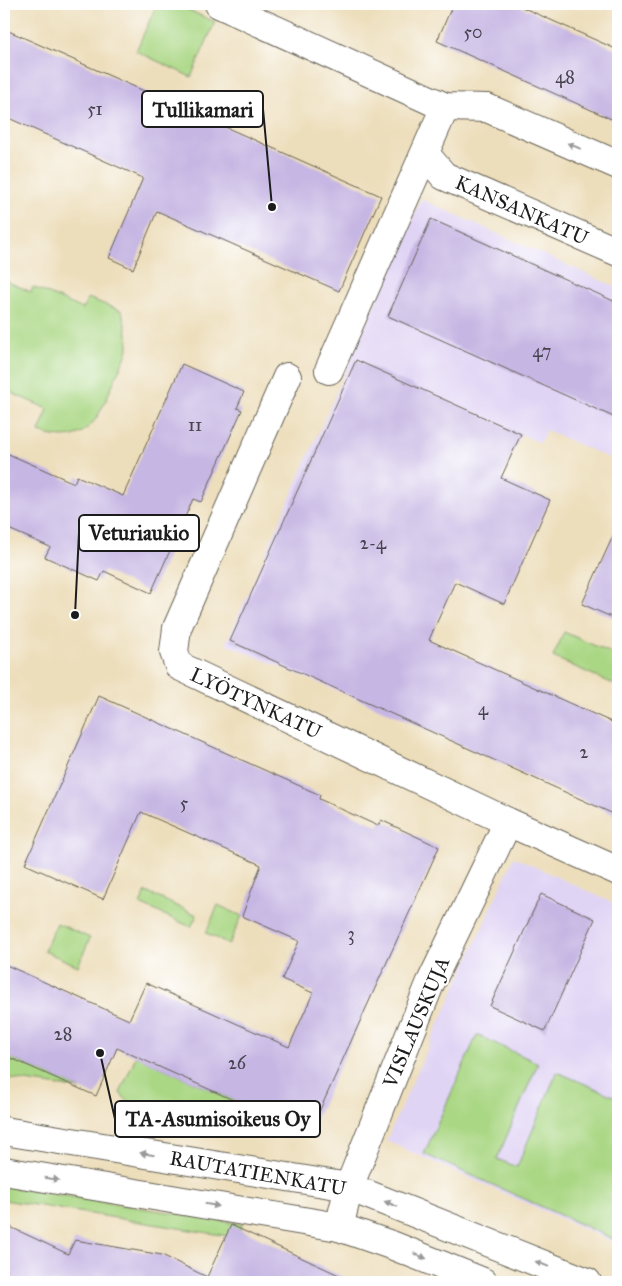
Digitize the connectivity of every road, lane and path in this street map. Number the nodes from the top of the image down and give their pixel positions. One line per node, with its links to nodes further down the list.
1 (219, 4): 2 (street)
2 (445, 107): 3 (street); 4 (street, one-way to 2)
3 (425, 154): 5 (street, KANSANKATU); 6 (street)
4 (618, 165)
5 (618, 252)
6 (329, 370)
7 (287, 377): 8 (street, LYÖTYNKATU)
8 (508, 822): 9 (street, LYÖTYNKATU); 12 (street, VISLAUSKUJA)
9 (618, 871)
10 (4, 1131): 12 (street, RAUTATIENKATU, one-way to 10)
11 (4, 1171): 13 (street, RAUTATIENKATU, one-way to 13)
12 (348, 1187): 13 (street, VISLAUSKUJA); 15 (street, RAUTATIENKATU, one-way to 12)
13 (339, 1227): 14 (street, RAUTATIENKATU, one-way to 14)
14 (483, 1282)
15 (587, 1282)

